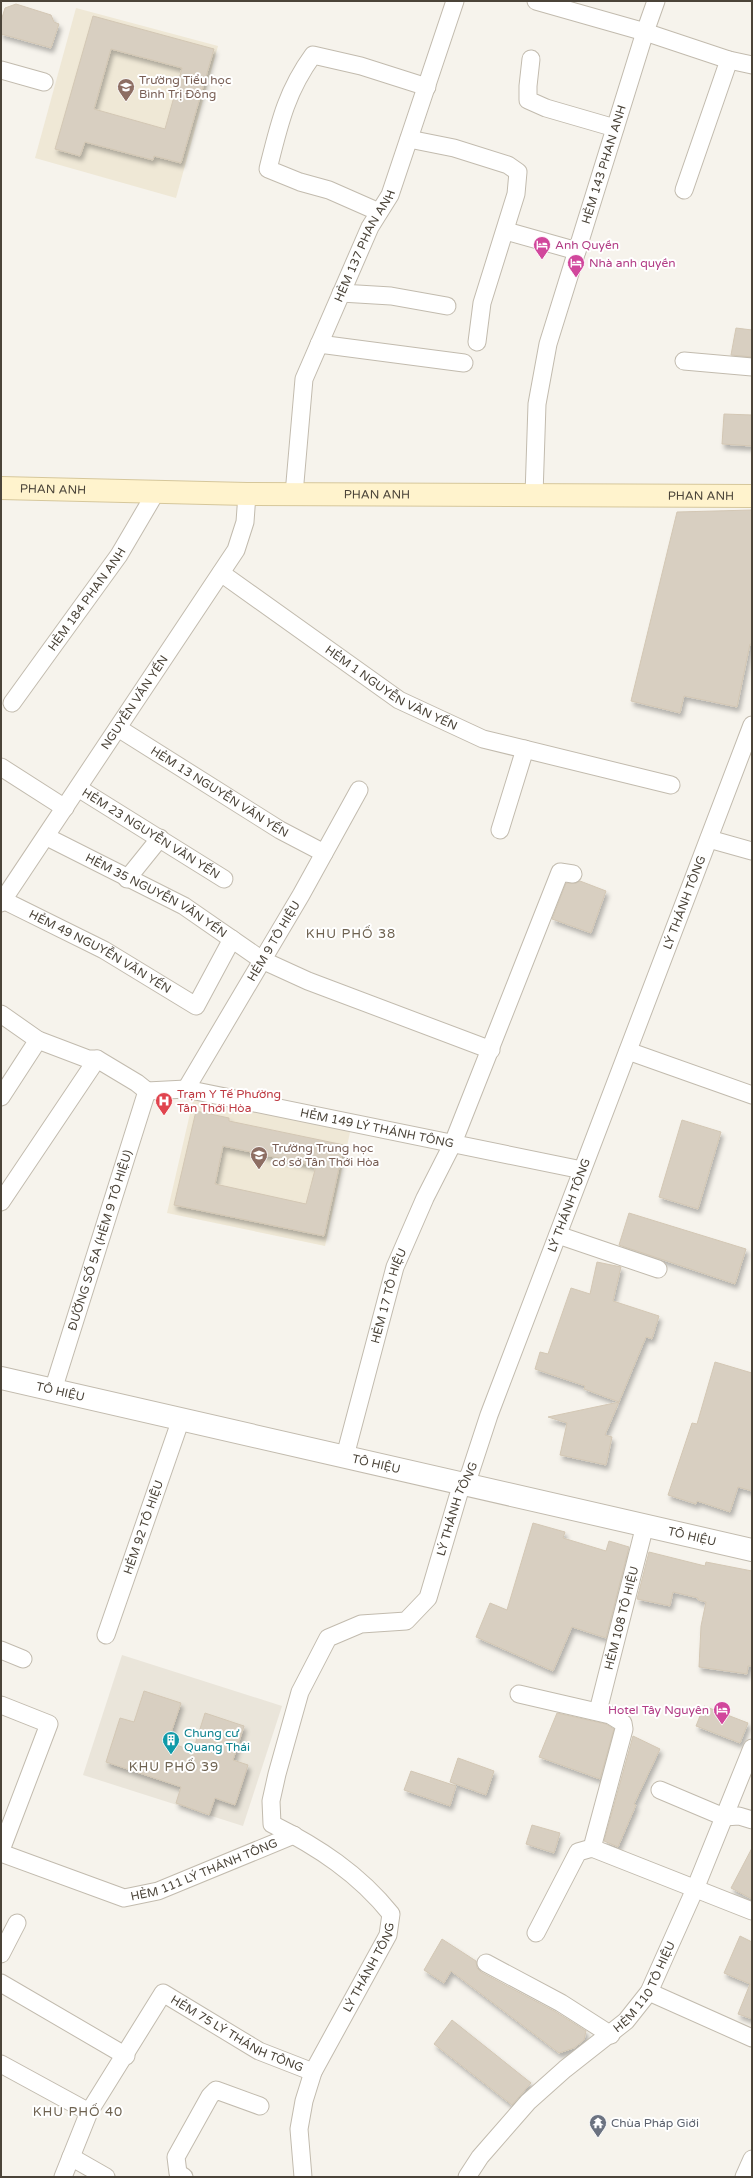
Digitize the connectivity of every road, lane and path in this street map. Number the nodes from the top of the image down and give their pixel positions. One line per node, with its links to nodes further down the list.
1 (455, 1): 10 (street, HẺM 137 PHAN ANH)
2 (536, 1): 4 (street)
3 (656, 1): 4 (street, HẺM 143 PHAN ANH)
4 (645, 32): 6 (street); 11 (street, HẺM 143 PHAN ANH)
5 (532, 59): 11 (street)
6 (729, 60): 7 (street); 13 (street)
7 (752, 65)
8 (1, 70): 9 (street)
9 (44, 82)
10 (427, 87): 12 (street, HẺM 137 PHAN ANH); 14 (street)
11 (615, 128): 16 (street, HẺM 143 PHAN ANH)
12 (409, 139): 14 (street, HẺM 137 PHAN ANH); 15 (street)
13 (684, 190)
14 (379, 212): 17 (street, HẺM 137 PHAN ANH)
15 (506, 231): 16 (street); 19 (street)
16 (577, 251): 28 (street, HẺM 143 PHAN ANH)
17 (341, 293): 18 (street); 20 (street, HẺM 137 PHAN ANH)
18 (446, 306)
19 (477, 342)
20 (319, 344): 22 (street); 27 (street, HẺM 137 PHAN ANH)
21 (684, 361): 23 (street)
22 (464, 364)
23 (752, 367)
24 (1, 488): 25 (main road, PHAN ANH)
25 (156, 492): 26 (main road, PHAN ANH); 31 (street, HẺM 184 PHAN ANH)
26 (247, 494): 27 (main road, PHAN ANH); 30 (street, NGUYỄN VĂN YẾN)
27 (294, 494): 28 (main road, PHAN ANH)
28 (534, 495): 29 (main road, PHAN ANH)
29 (752, 496)
30 (221, 574): 33 (street, NGUYỄN VĂN YẾN); 34 (street, HẺM 1 NGUYỄN VĂN YẾN)
31 (12, 703)
32 (752, 725): 35 (street, LÝ THÁNH TÔNG)
33 (118, 728): 38 (street, NGUYỄN VĂN YẾN); 46 (street, HẺM 13 NGUYỄN VĂN YẾN)
34 (525, 749): 37 (street, HẺM 1 NGUYỄN VĂN YẾN); 41 (street)
35 (748, 749): 44 (street, LÝ THÁNH TÔNG)
36 (1, 767): 40 (street)
37 (671, 785)
38 (78, 788): 40 (street, NGUYỄN VĂN YẾN); 43 (street, HẺM 23 NGUYỄN VĂN YẾN)
39 (359, 790): 46 (street, HẺM 9 TÔ HIỆU)
40 (65, 808): 42 (street, NGUYỄN VĂN YẾN)
41 (500, 830)
42 (47, 837): 48 (street, HẺM 35 NGUYỄN VĂN YẾN); 50 (street, NGUYỄN VĂN YẾN)
43 (160, 838): 48 (street); 49 (street, HẺM 23 NGUYỄN VĂN YẾN)
44 (709, 839): 45 (street); 56 (street, LÝ THÁNH TÔNG)
45 (752, 851)
46 (324, 853): 52 (street, HẺM 9 TÔ HIỆU)
47 (573, 874): 55 (street, HẺM 17 TÔ HIỆU)
48 (128, 879): 51 (street, HẺM 35 NGUYỄN VĂN YẾN)
49 (224, 879)
50 (2, 901): 51 (street, HẺM 49 NGUYỄN VĂN YẾN)
51 (232, 938): 52 (street, HẺM 35 NGUYỄN VĂN YẾN)
52 (262, 960): 55 (street, HẺM 35 NGUYỄN VĂN YẾN); 58 (street, HẺM 9 TÔ HIỆU)
53 (1, 1014): 54 (street)
54 (38, 1040): 57 (street); 61 (street)
55 (491, 1050): 62 (street, HẺM 17 TÔ HIỆU)
56 (628, 1051): 60 (street); 63 (street, LÝ THÁNH TÔNG)
57 (97, 1059): 59 (street); 64 (street)
58 (186, 1089): 59 (street, HẺM 149 LÝ THÁNH TÔNG); 62 (street, HẺM 149 LÝ THÁNH TÔNG)
59 (147, 1091): 68 (street, ĐƯỜNG SỐ 5A (HẺM 9 TÔ HIỆU))
60 (752, 1095)
61 (1, 1097)
62 (453, 1143): 63 (street, HẺM 149 LÝ THÁNH TÔNG); 70 (street, HẺM 17 TÔ HIỆU)
63 (582, 1170): 65 (street, LÝ THÁNH TÔNG)
64 (1, 1202)
65 (558, 1235): 66 (street); 71 (street, LÝ THÁNH TÔNG)
66 (658, 1269)
67 (1, 1378): 68 (street, TÔ HIỆU)
68 (53, 1390): 69 (street, TÔ HIỆU)
69 (181, 1419): 70 (street, TÔ HIỆU); 74 (street, HẺM 92 TÔ HIỆU)
70 (345, 1456): 71 (street, TÔ HIỆU)
71 (464, 1484): 72 (street, TÔ HIỆU); 84 (street, LÝ THÁNH TÔNG)
72 (645, 1525): 73 (street, TÔ HIỆU); 79 (street, HẺM 108 TÔ HIỆU)
73 (752, 1550)
74 (106, 1636)
75 (1, 1650): 76 (street)
76 (23, 1659)
77 (519, 1694): 79 (street)
78 (1, 1705): 86 (street)
79 (598, 1711): 85 (street)
80 (752, 1748): 82 (street, HẺM 110 TÔ HIỆU)
81 (660, 1790): 82 (street)
82 (724, 1817): 83 (street); 88 (street, HẺM 110 TÔ HIỆU)
83 (752, 1820)
84 (294, 1836): 87 (street, HẺM 111 LÝ THÁNH TÔNG); 100 (street, LÝ THÁNH TÔNG)
85 (592, 1848): 88 (street); 91 (street)
86 (1, 1850)
87 (1, 1853)
88 (695, 1888): 89 (street); 95 (street, HẺM 110 TÔ HIỆU)
89 (752, 1911)
90 (17, 1922): 92 (street)
91 (536, 1933)
92 (1, 1954)
93 (486, 1963): 96 (street)
94 (1, 1983): 98 (street)
95 (649, 1992): 96 (street, HẺM 110 TÔ HIỆU); 97 (street)
96 (611, 2035): 109 (street, HẺM 110 TÔ HIỆU)
97 (752, 2038)
98 (126, 2056): 100 (street, HẺM 75 LÝ THÁNH TÔNG); 102 (street)
99 (1, 2064): 102 (street)
100 (313, 2072): 108 (street, LÝ THÁNH TÔNG)
101 (260, 2106): 107 (street)
102 (90, 2112): 103 (street)
103 (71, 2157): 105 (street); 106 (street)
104 (752, 2159): 110 (street)
105 (63, 2177)
106 (106, 2177)
107 (184, 2177)
108 (303, 2177)
109 (467, 2177)
110 (744, 2177)

